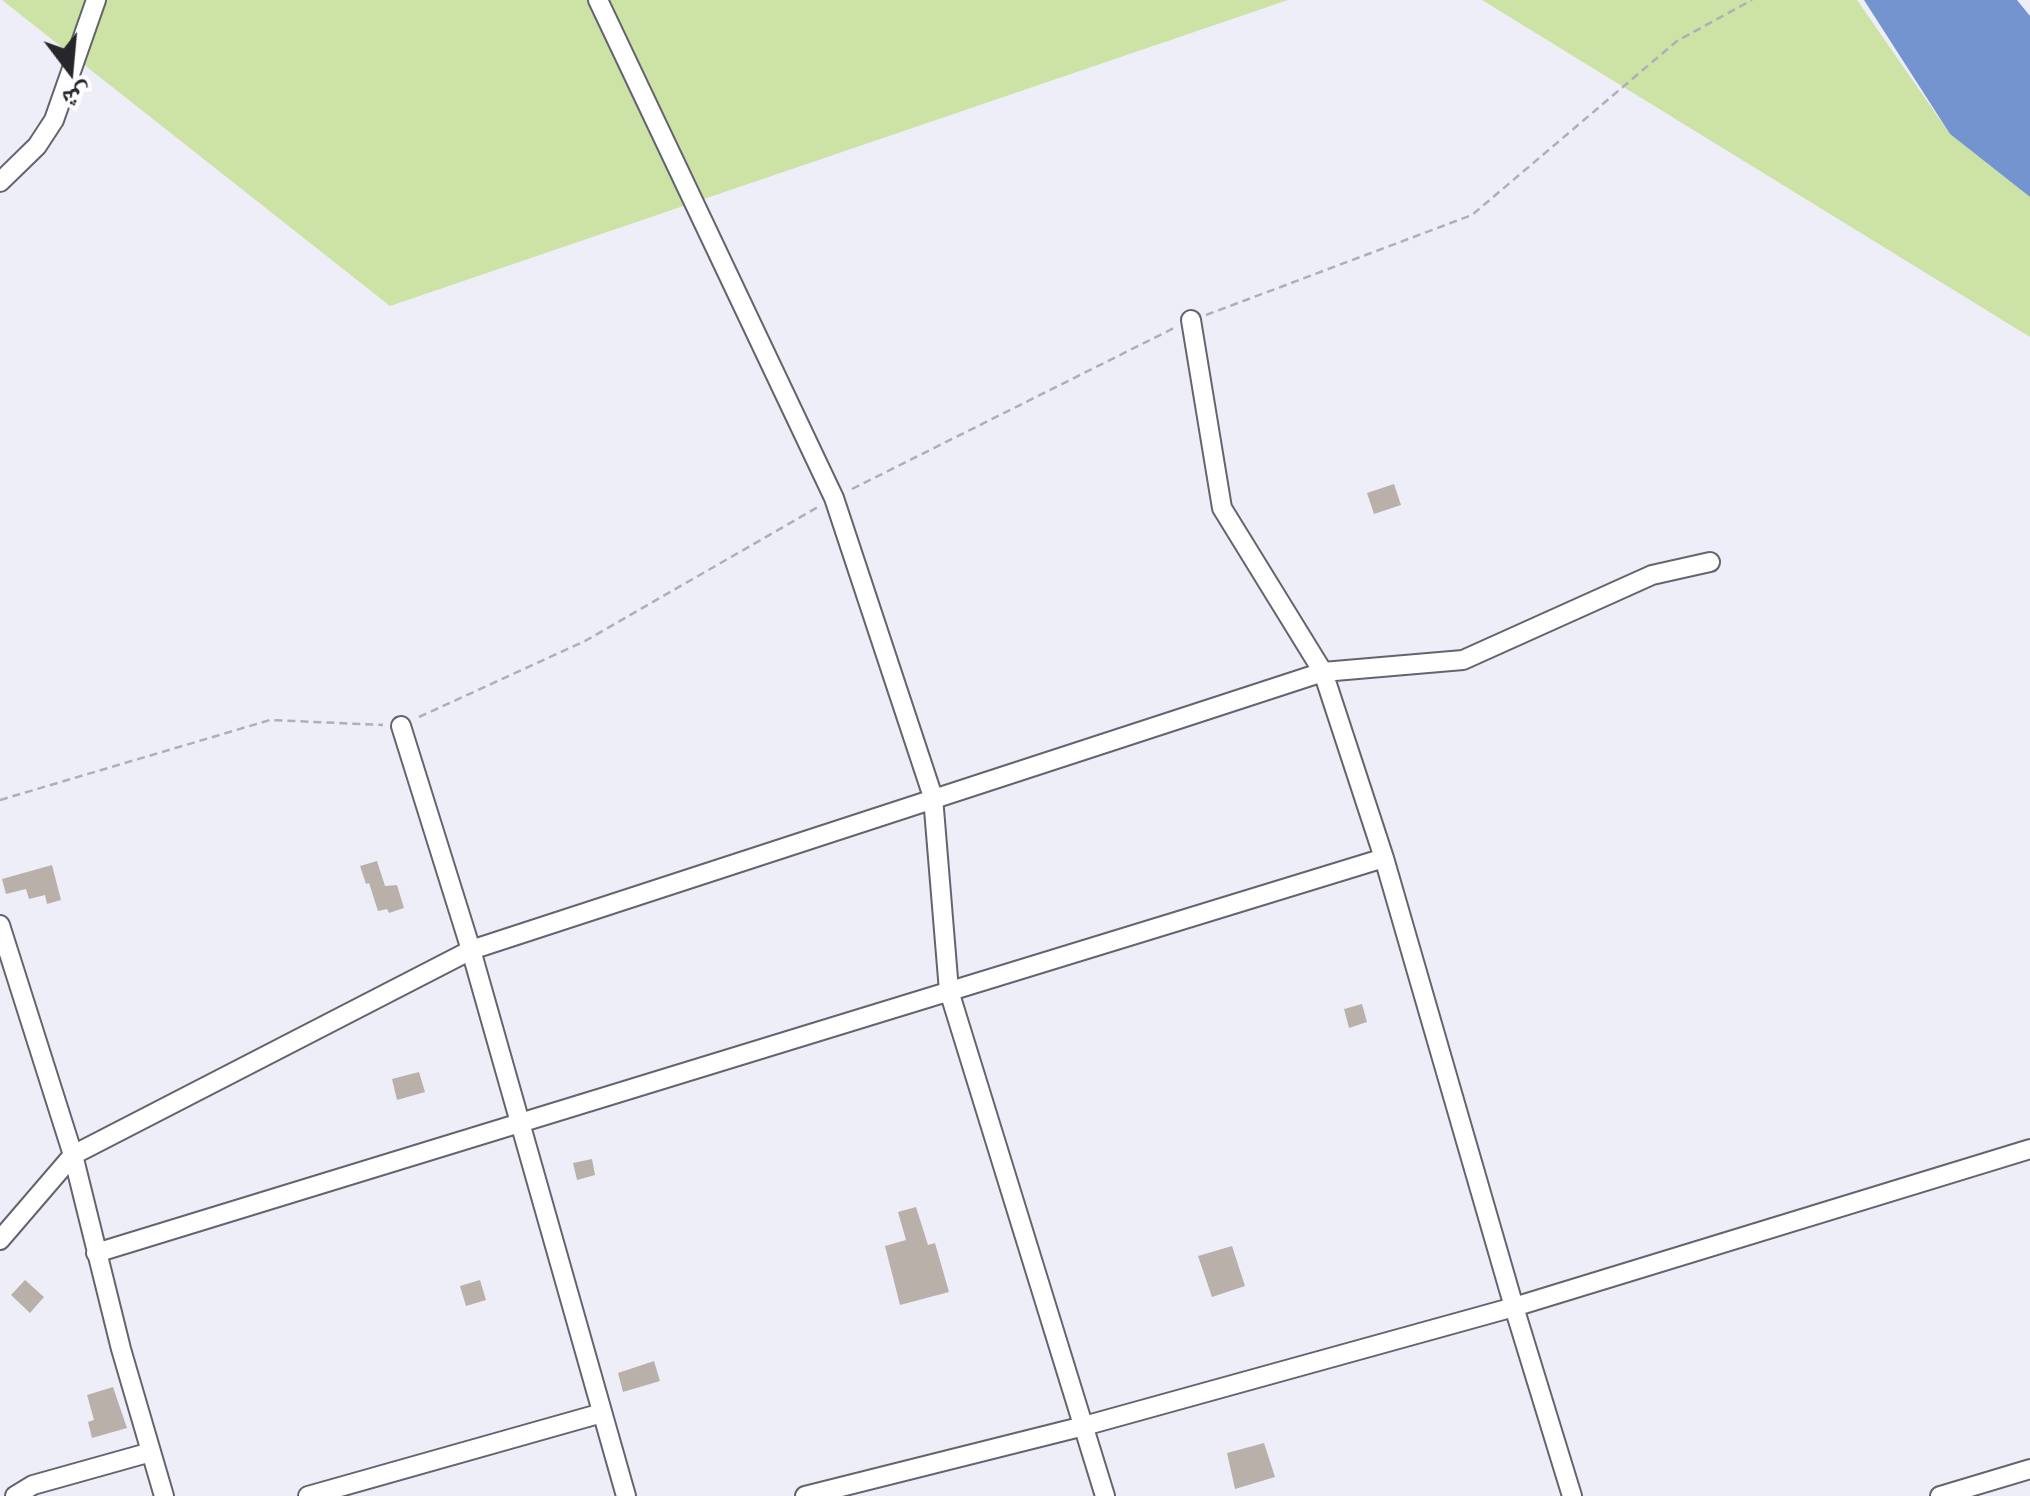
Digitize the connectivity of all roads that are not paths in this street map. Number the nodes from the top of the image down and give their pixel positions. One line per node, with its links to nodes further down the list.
1 (96, 0): 3 (street)
2 (598, 0): 8 (street)
3 (0, 182)
4 (1191, 320): 6 (street)
5 (1710, 562): 6 (street)
6 (1323, 672): 8 (street); 9 (street)
7 (401, 726): 11 (street)
8 (933, 797): 11 (street); 12 (street)
9 (1384, 858): 12 (street); 18 (street)
10 (1, 932): 15 (street)
11 (471, 950): 13 (street); 15 (street)
12 (949, 991): 13 (street); 20 (street)
13 (518, 1125): 17 (street); 19 (street)
14 (2030, 1148): 18 (street)
15 (73, 1155): 16 (street); 17 (street)
16 (0, 1240)
17 (96, 1253): 21 (street)
18 (1514, 1307): 20 (street); 29 (street)
19 (602, 1413): 25 (street); 26 (street)
20 (1084, 1426): 27 (street); 28 (street)
21 (152, 1452): 23 (street); 24 (street)
22 (2030, 1470): 30 (street)
23 (15, 1496)
24 (164, 1496)
25 (310, 1496)
26 (626, 1496)
27 (805, 1496)
28 (1105, 1496)
29 (1572, 1496)
30 (1940, 1496)

